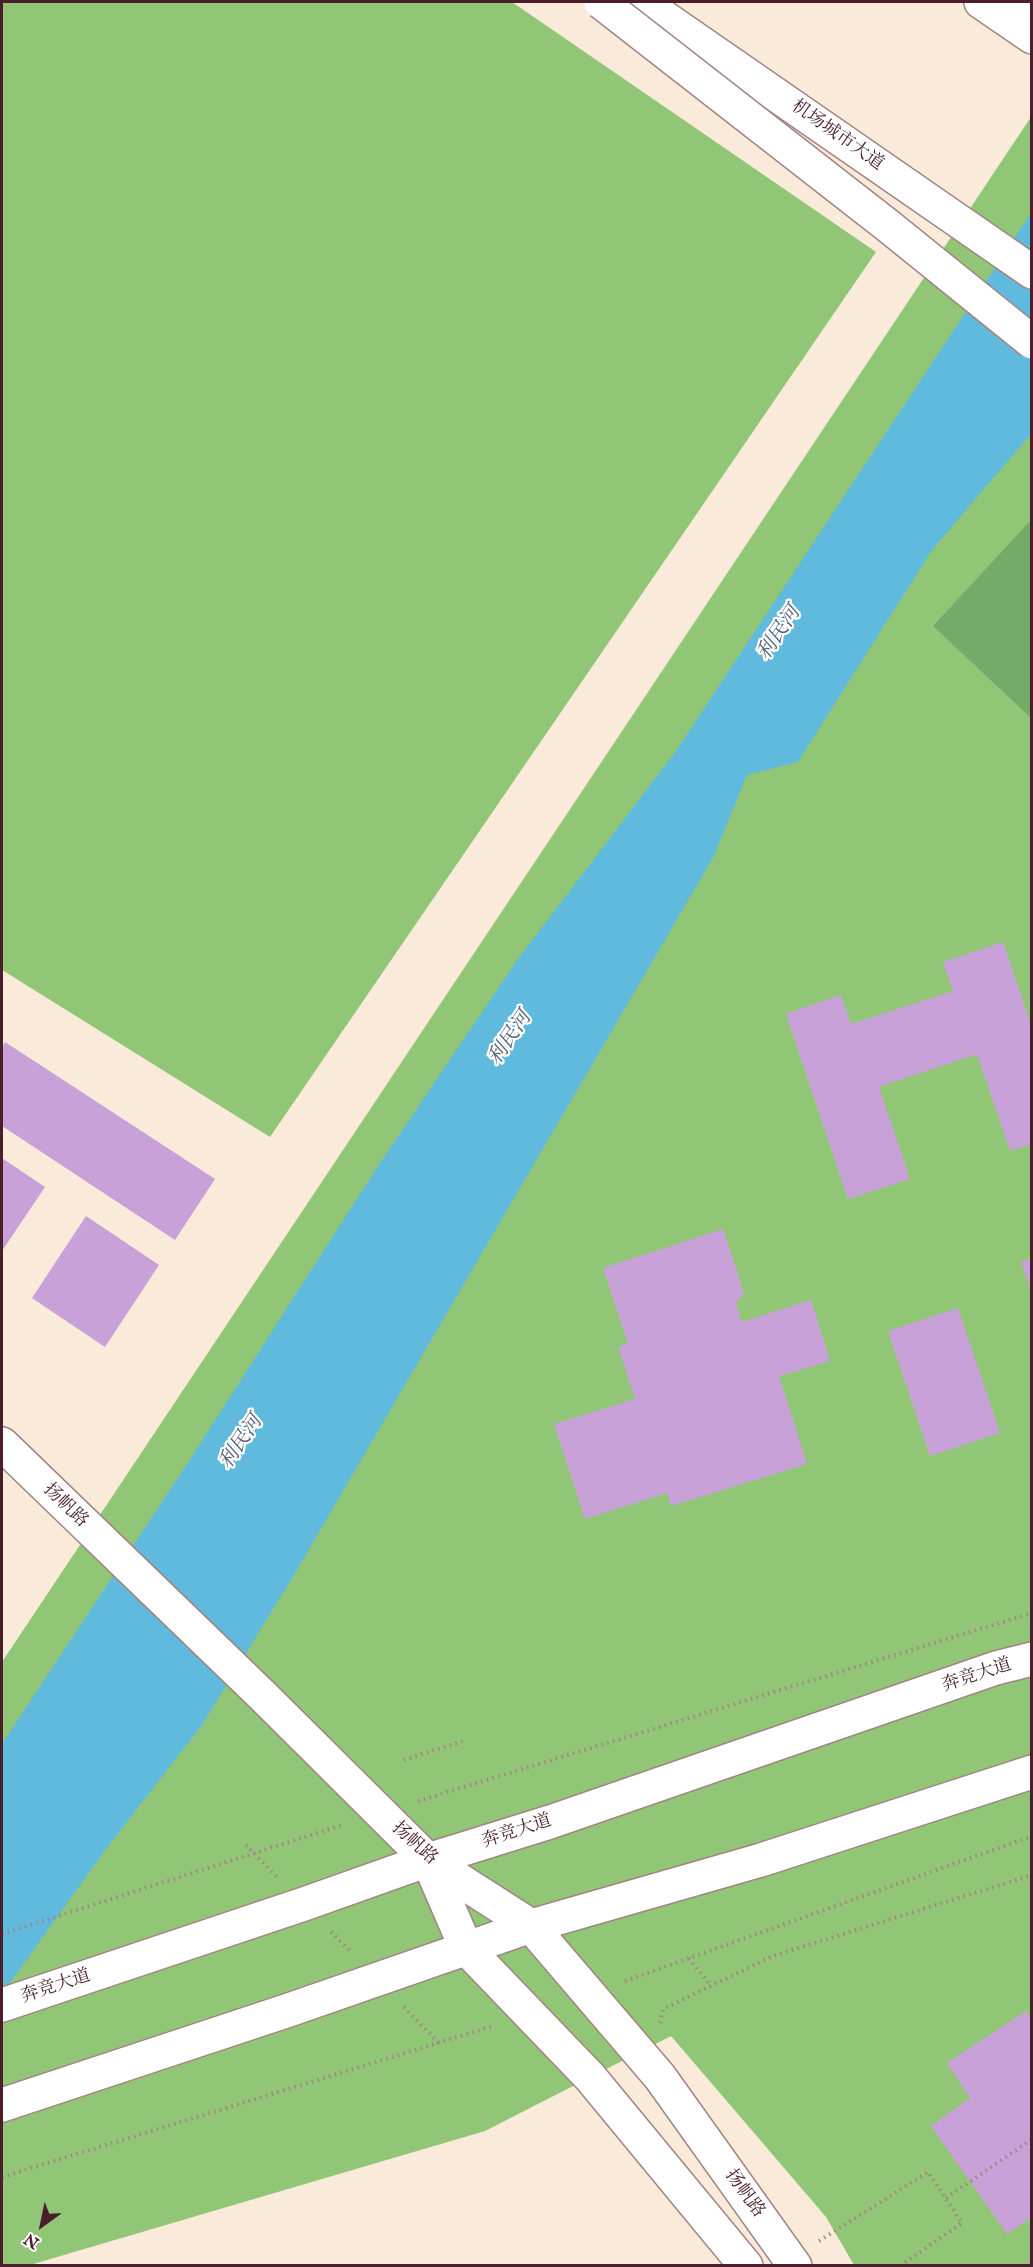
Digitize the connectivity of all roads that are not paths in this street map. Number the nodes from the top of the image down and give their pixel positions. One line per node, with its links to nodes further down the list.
1 (601, 2): 8 (main road, bridge)
2 (642, 2): 7 (main road, 机场城市大道)
3 (981, 2): 6 (main road)
4 (1011, 2): 5 (main road)
5 (1032, 14)
6 (1032, 37)
7 (1032, 272)
8 (1032, 342)
9 (2, 1444): 12 (main road, 扬帆路)
10 (1032, 1659): 12 (main road, 奔竞大道)
11 (1032, 1772): 13 (main road)
12 (428, 1860): 13 (main road, 扬帆路); 14 (main road); 15 (main road, 奔竞大道)
13 (531, 1926): 14 (main road); 17 (main road, 扬帆路)
14 (466, 1948): 16 (main road); 18 (main road)
15 (2, 2004)
16 (2, 2105)
17 (804, 2255)
18 (746, 2265)

